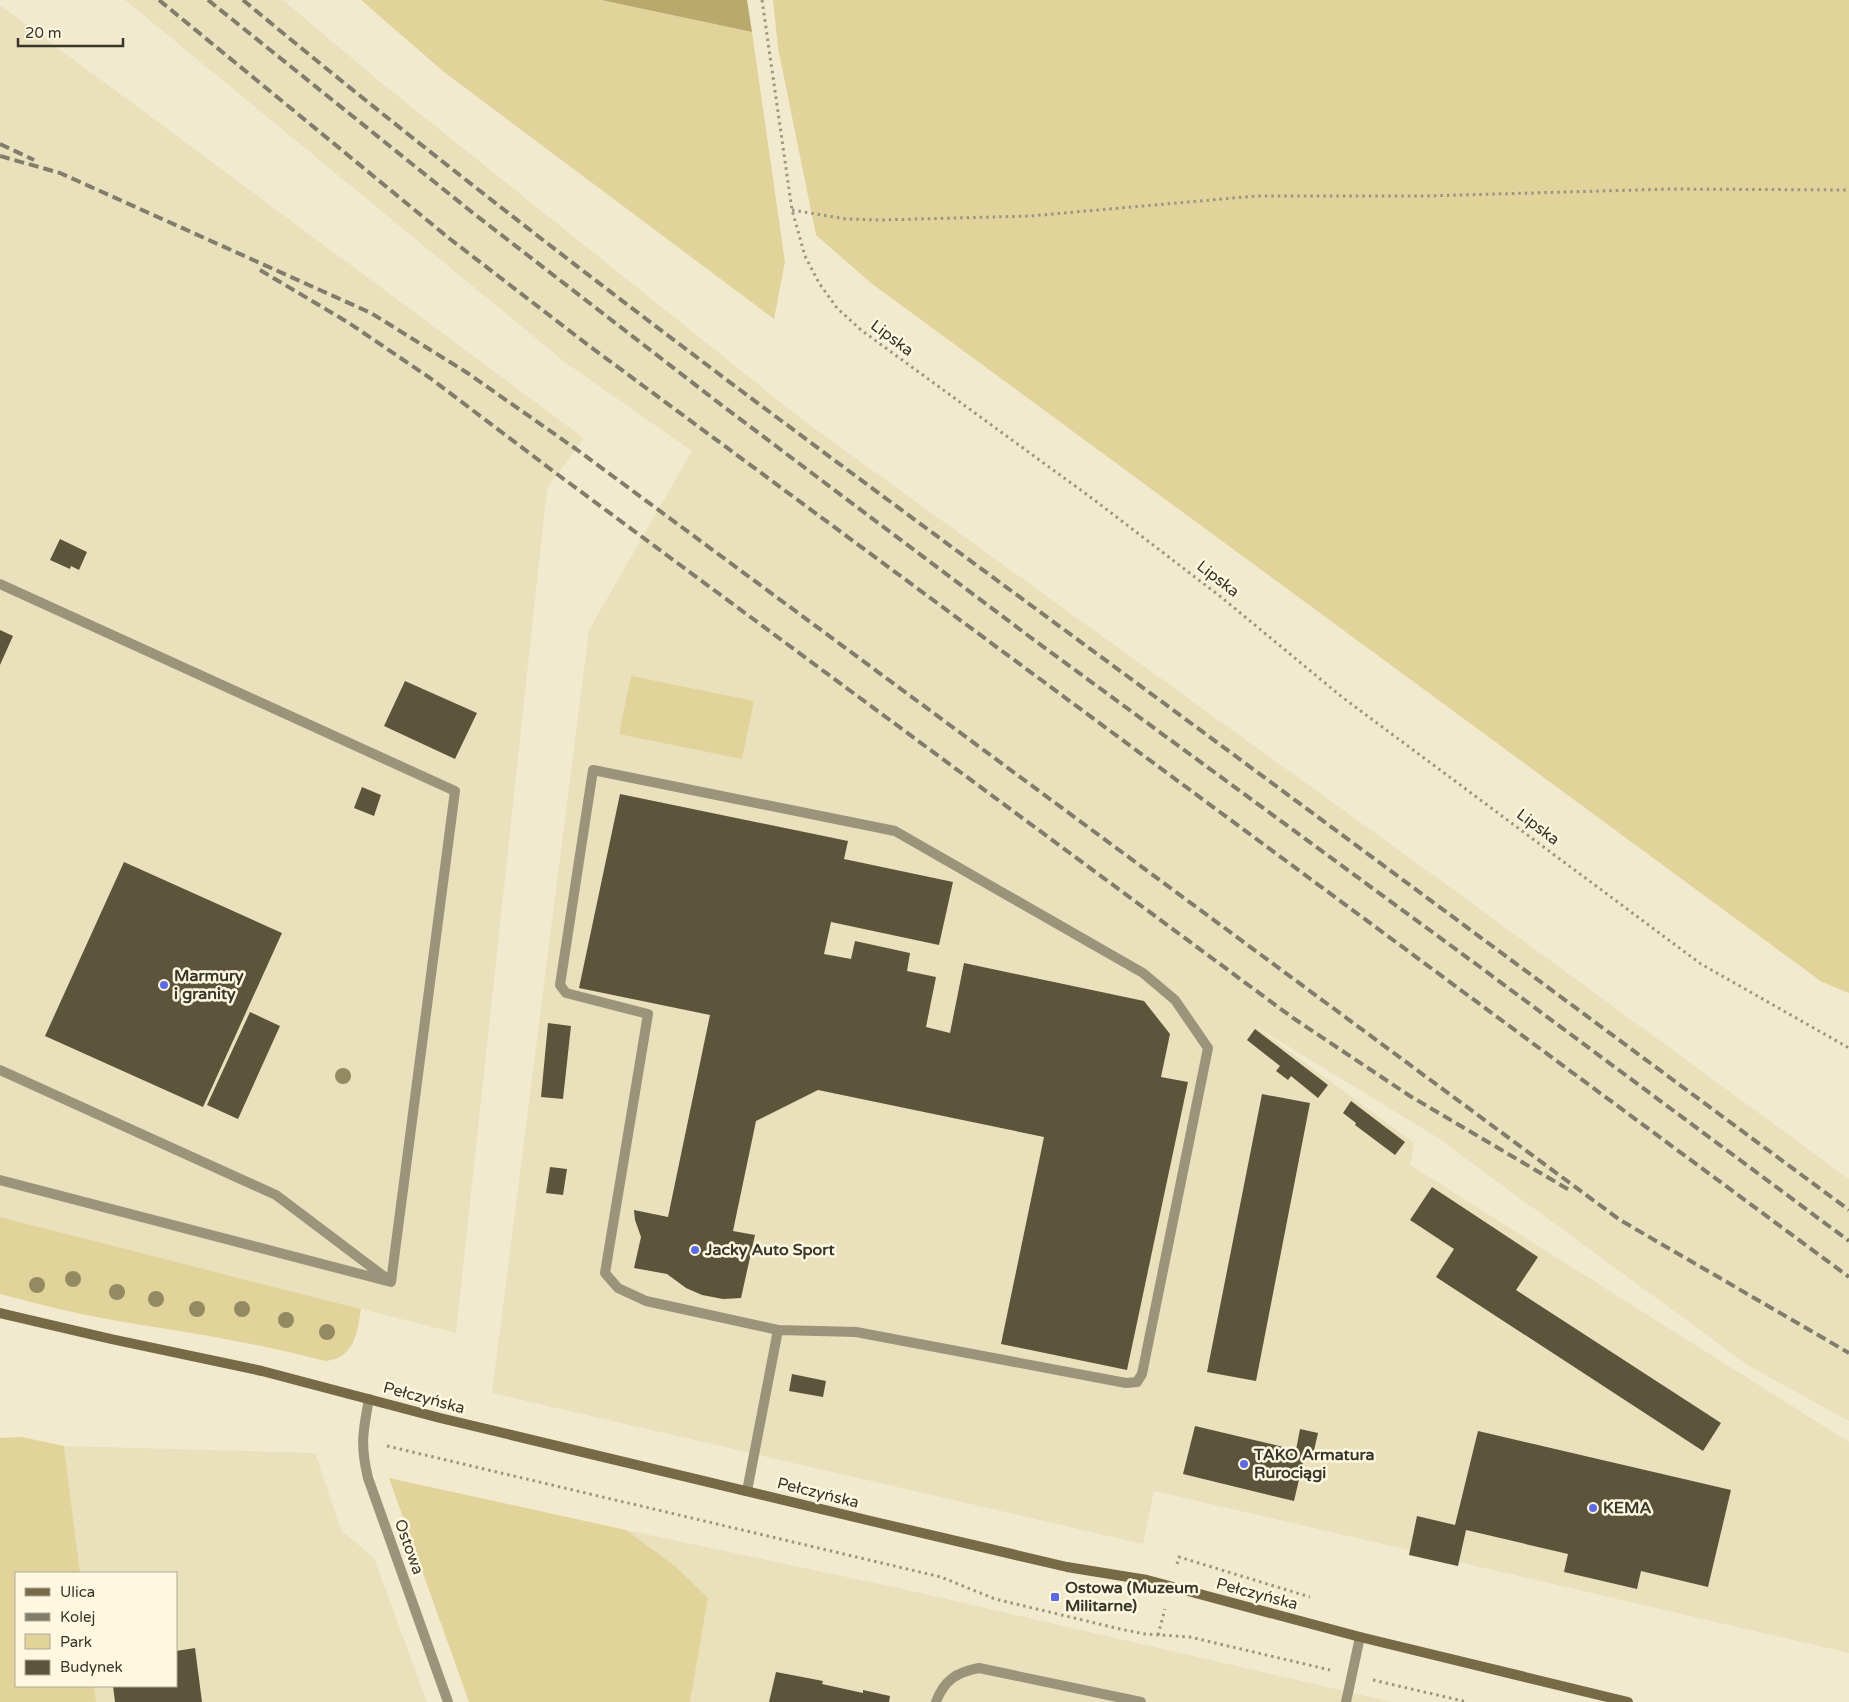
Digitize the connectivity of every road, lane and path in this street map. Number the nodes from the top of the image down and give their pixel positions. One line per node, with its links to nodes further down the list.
1 (762, 0): 3 (path, Lipska)
2 (1849, 190): 3 (path)
3 (792, 210): 5 (path, Lipska)
4 (0, 584): 8 (street)
5 (1849, 1048)
6 (0, 1070): 8 (street)
7 (0, 1180): 8 (street)
8 (391, 1282)
9 (0, 1313): 11 (main road, Pełczyńska)
10 (778, 1330): 10 (street); 13 (street)
11 (369, 1399): 12 (street, Ostowa); 13 (main road, Pełczyńska)
12 (362, 1440): 15 (path); 16 (street, Ostowa)
13 (747, 1491): 14 (main road, Pełczyńska)
14 (1360, 1637): 15 (street); 21 (main road, Pełczyńska)
15 (1352, 1675): 19 (street); 20 (path)
16 (448, 1702)
17 (936, 1702): 18 (street)
18 (1141, 1702)
19 (1346, 1702)
20 (1467, 1702)
21 (1628, 1702)

